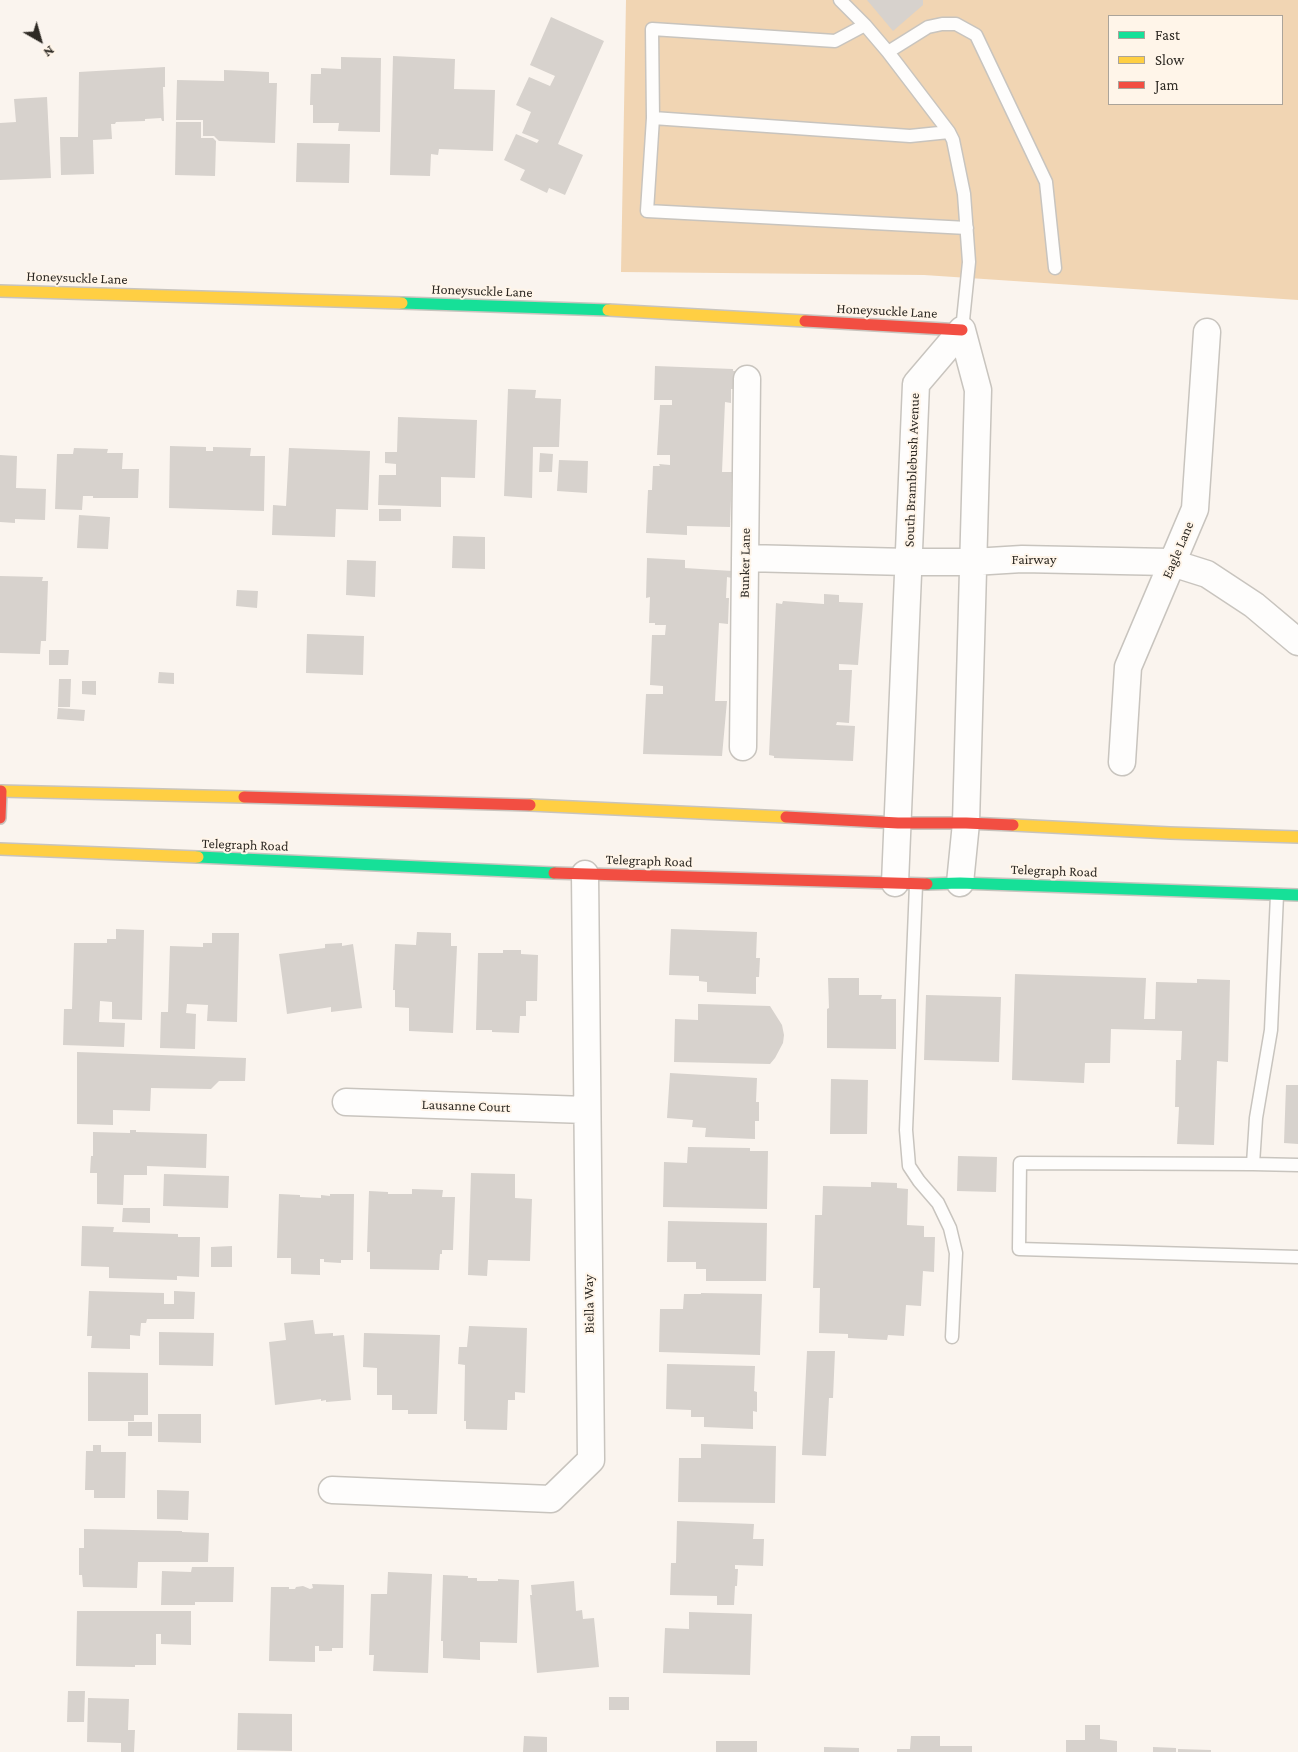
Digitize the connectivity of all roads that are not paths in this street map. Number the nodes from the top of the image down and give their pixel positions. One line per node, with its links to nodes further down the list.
1 (840, 0): 2 (lane)
2 (865, 25): 3 (lane); 4 (lane)
3 (888, 52): 5 (lane); 7 (lane)
4 (653, 118): 5 (lane); 6 (lane)
5 (949, 132): 6 (lane)
6 (966, 228): 9 (lane)
7 (1055, 268)
8 (0, 291): 9 (main road, Honeysuckle Lane)
9 (962, 330): 13 (street, South Bramblebush Avenue); 14 (street)
10 (1208, 332): 15 (street, Eagle Lane)
11 (748, 380): 12 (street, Bunker Lane)
12 (745, 558): 13 (street, Fairway); 17 (street, Bunker Lane)
13 (908, 562): 14 (street, Fairway); 22 (street, South Bramblebush Avenue)
14 (973, 562): 15 (street, Fairway); 21 (street)
15 (1172, 563): 16 (street, Fairway); 18 (street, Eagle Lane)
16 (1298, 642)
17 (743, 747)
18 (1122, 762)
19 (0, 791): 20 (main road); 22 (main road)
20 (0, 818)
21 (966, 822): 22 (main road); 23 (main road); 26 (street)
22 (898, 823): 27 (street, South Bramblebush Avenue)
23 (1298, 837)
24 (0, 849): 25 (main road, Telegraph Road)
25 (585, 874): 27 (main road, Telegraph Road); 31 (street, Biella Way)
26 (960, 883): 27 (main road, Telegraph Road); 28 (main road, Telegraph Road)
27 (906, 884): 35 (lane)
28 (1277, 895): 29 (main road, Telegraph Road); 32 (lane)
29 (1298, 896)
30 (346, 1102): 31 (street, Lausanne Court)
31 (586, 1110): 36 (street, Biella Way)
32 (1253, 1164): 33 (lane); 34 (lane)
33 (1298, 1165)
34 (1298, 1257)
35 (952, 1337)
36 (332, 1490)

